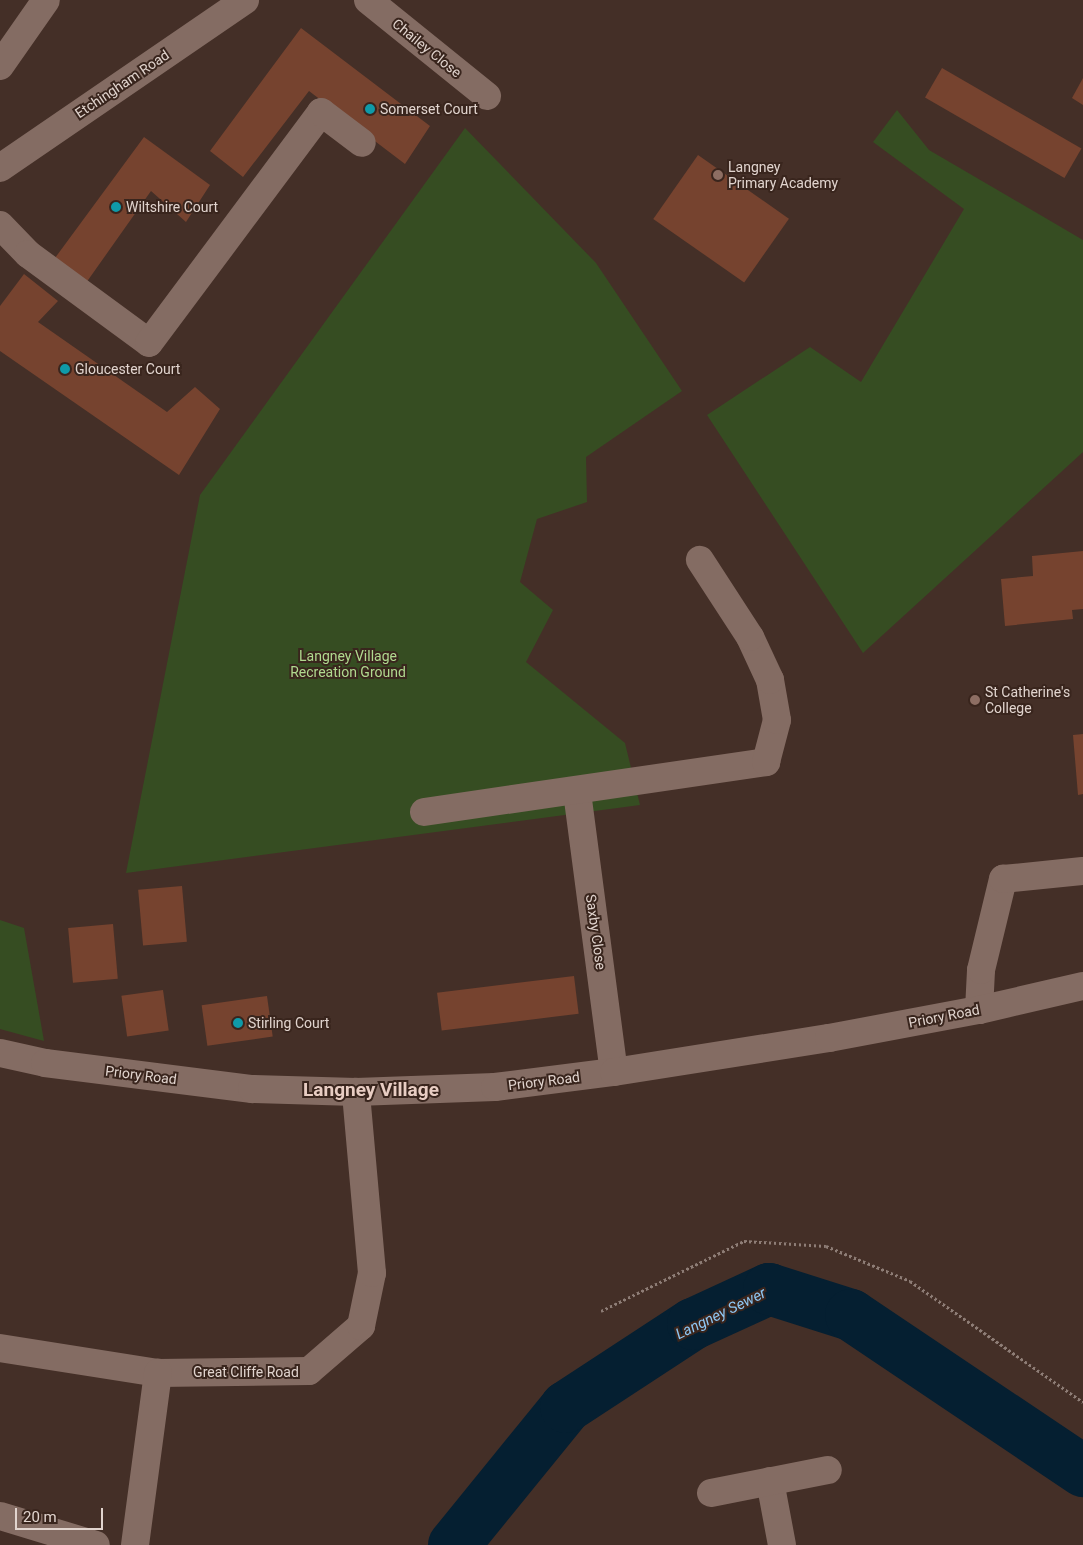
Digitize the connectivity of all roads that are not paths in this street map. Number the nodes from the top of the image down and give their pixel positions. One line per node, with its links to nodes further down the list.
1 (46, 0): 4 (street)
2 (245, 0): 7 (street, Etchingham Road)
3 (368, 0): 5 (street, Chailey Close)
4 (0, 66)
5 (487, 96)
6 (362, 143): 8 (street)
7 (0, 168)
8 (0, 225)
9 (700, 560): 10 (street)
10 (577, 792): 11 (street); 16 (street, Saxby Close)
11 (424, 812)
12 (1083, 871): 14 (street)
13 (1083, 986): 14 (street, Priory Road)
14 (979, 1010): 16 (street, Priory Road)
15 (0, 1053): 17 (street, Priory Road)
16 (614, 1072): 17 (street, Priory Road)
17 (356, 1092): 19 (street, Great Cliffe Road)
18 (0, 1348): 19 (street, Great Cliffe Road)
19 (158, 1373): 25 (street)
20 (828, 1470): 21 (street)
21 (770, 1482): 22 (street); 26 (street)
22 (711, 1493)
23 (0, 1516): 24 (street)
24 (96, 1545)
25 (135, 1545)
26 (782, 1545)

